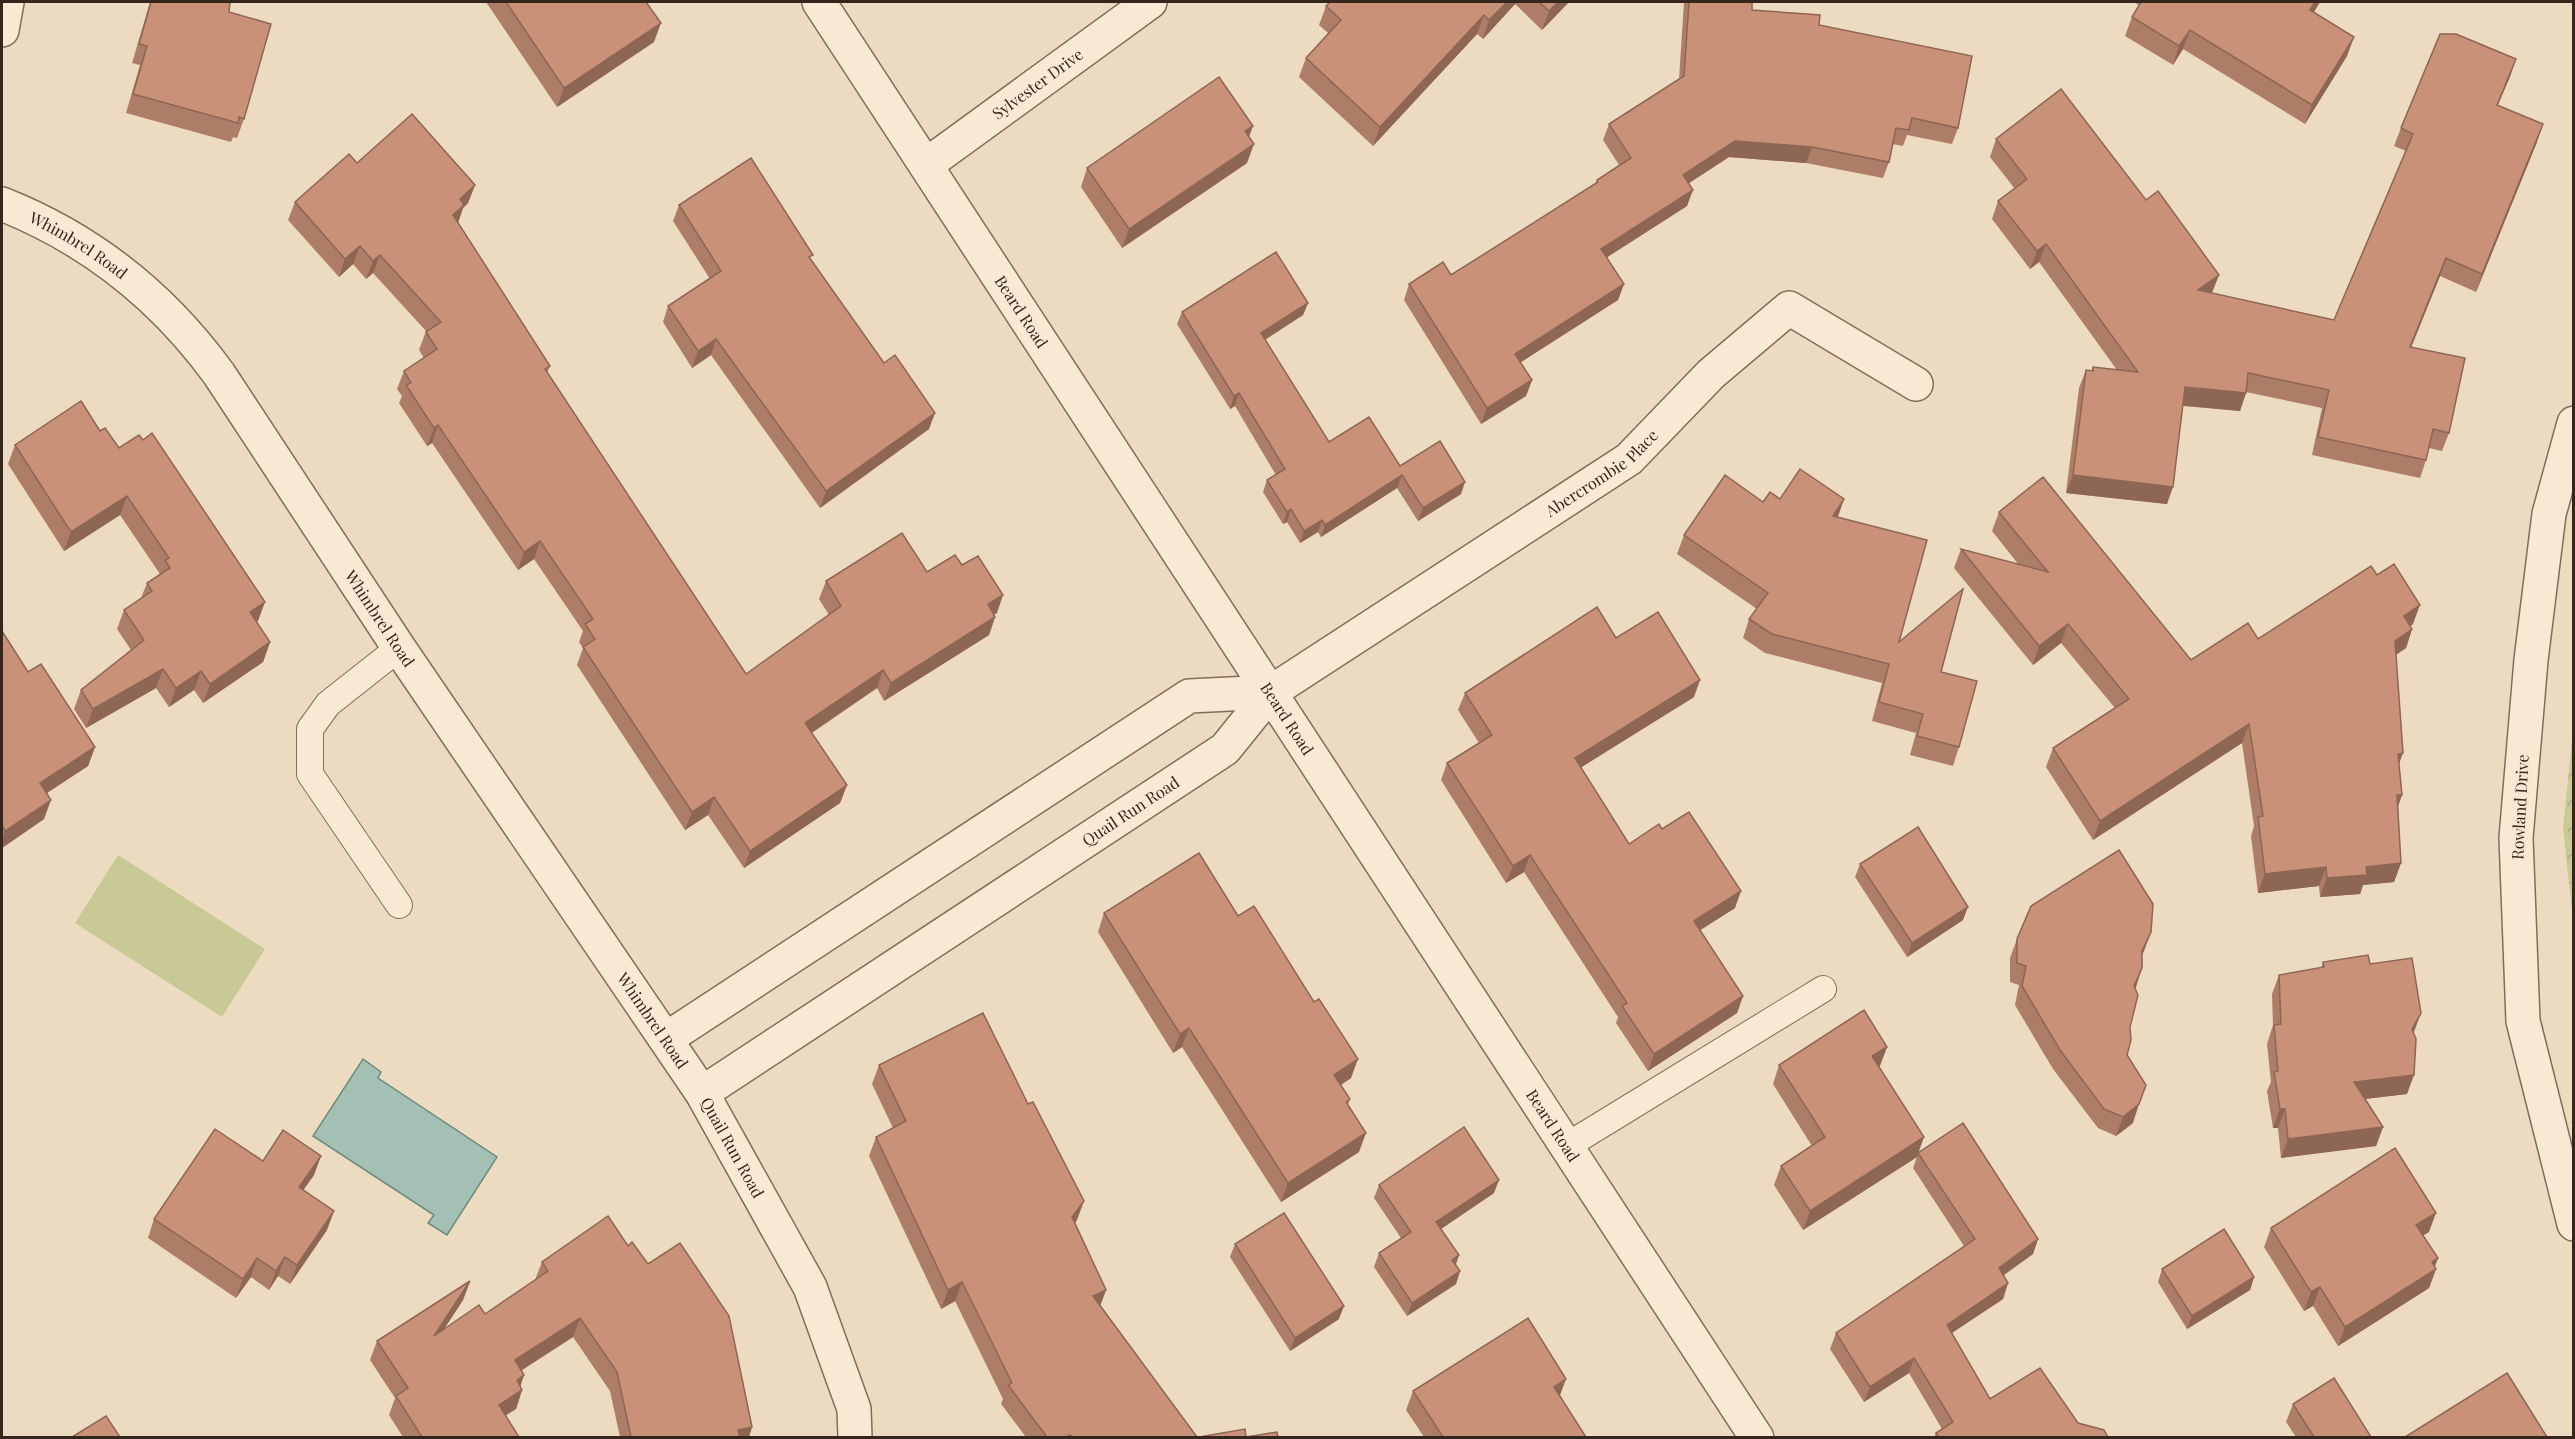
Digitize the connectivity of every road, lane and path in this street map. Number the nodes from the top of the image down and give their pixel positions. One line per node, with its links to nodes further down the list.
1 (7, 2): 4 (street)
2 (819, 2): 5 (street, Beard Road)
3 (1150, 2): 5 (street, Sylvester Drive)
4 (2, 30)
5 (926, 165): 10 (street, Beard Road)
6 (2, 204): 9 (street, Whimbrel Road)
7 (1916, 384): 10 (street, Abercrombie Place)
8 (2574, 423): 16 (street, Rowland Drive)
9 (399, 648): 11 (lane); 13 (street, Whimbrel Road)
10 (1271, 692): 13 (street); 14 (street, Quail Run Road); 15 (street, Beard Road)
11 (399, 905)
12 (1823, 989): 15 (lane)
13 (666, 1040): 14 (street, Whimbrel Road)
14 (702, 1093): 17 (street, Quail Run Road)
15 (1565, 1147): 18 (street, Beard Road)
16 (2574, 1224)
17 (855, 1437)
18 (1757, 1437)

